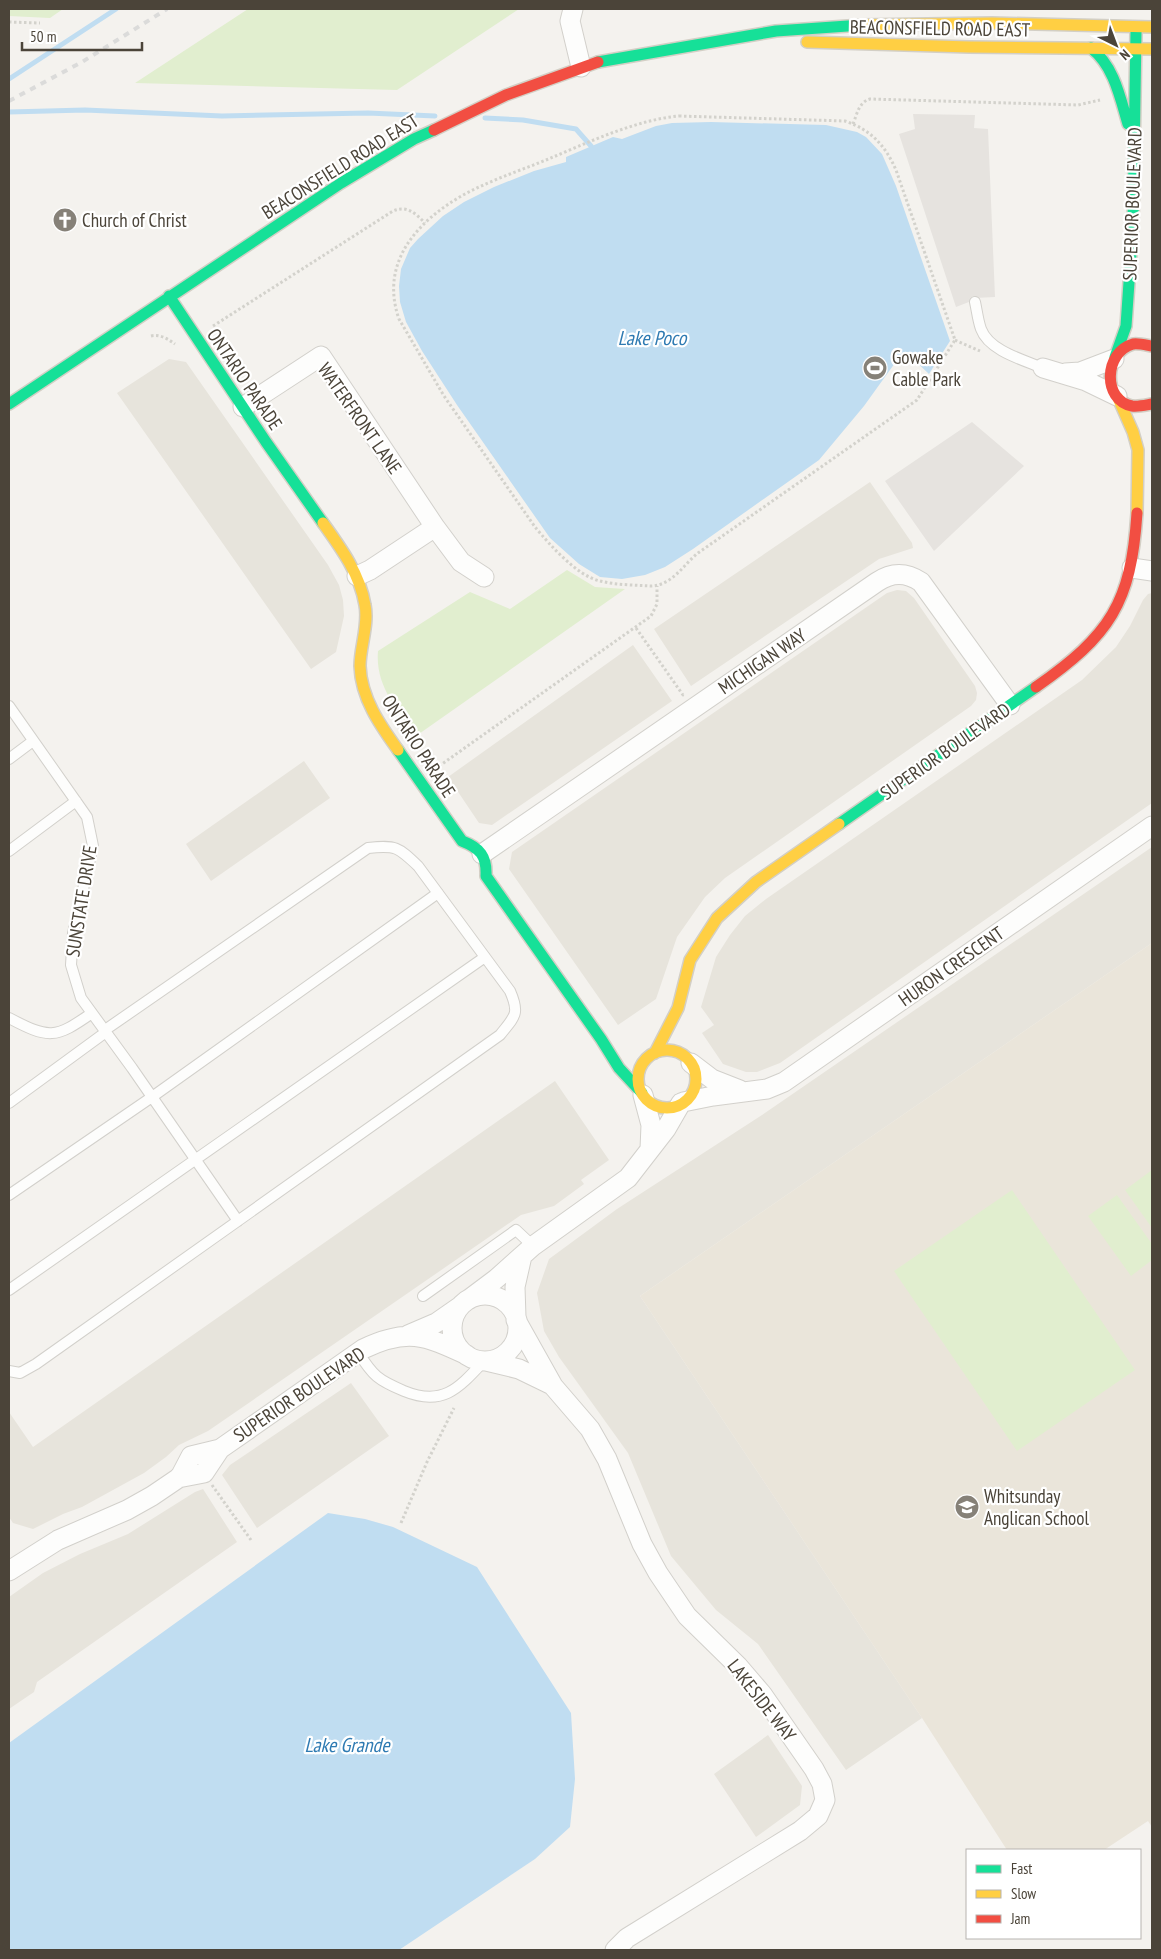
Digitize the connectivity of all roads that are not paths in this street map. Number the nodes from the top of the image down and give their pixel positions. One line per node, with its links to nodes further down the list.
1 (573, 9): 11 (street)
2 (1092, 13): 4 (street)
3 (1136, 14): 5 (street, SUPERIOR BOULEVARD)
4 (992, 22): 5 (street, BEACONSFIELD ROAD EAST); 7 (street, BEACONSFIELD ROAD EAST)
5 (1136, 27): 6 (street, BEACONSFIELD ROAD EAST); 9 (street, SUPERIOR BOULEVARD)
6 (1152, 27)
7 (726, 40): 8 (street, BEACONSFIELD ROAD EAST); 11 (street, BEACONSFIELD ROAD EAST)
8 (1091, 48): 9 (street, BEACONSFIELD ROAD EAST); 12 (street)
9 (1135, 48): 10 (street, BEACONSFIELD ROAD EAST); 12 (street, SUPERIOR BOULEVARD)
10 (1152, 49)
11 (581, 67): 13 (street, BEACONSFIELD ROAD EAST)
12 (1134, 148): 16 (street, SUPERIOR BOULEVARD)
13 (169, 296): 19 (street, BEACONSFIELD ROAD EAST); 21 (street, ONTARIO PARADE)
14 (975, 302): 17 (lane)
15 (1152, 346): 16 (street)
16 (1114, 358): 17 (street); 18 (street, SUPERIOR BOULEVARD)
17 (1049, 370): 18 (street)
18 (1117, 397): 20 (street); 23 (street, SUPERIOR BOULEVARD)
19 (9, 404)
20 (1152, 404)
21 (243, 406): 24 (street, WATERFRONT LANE); 27 (street, ONTARIO PARADE)
22 (1146, 427): 23 (street, SUPERIOR BOULEVARD)
23 (1139, 453): 25 (street, SUPERIOR BOULEVARD)
24 (435, 527): 27 (street); 28 (street, WATERFRONT LANE)
25 (1132, 568): 26 (street); 29 (street, SUPERIOR BOULEVARD)
26 (1152, 572)
27 (356, 576): 36 (street, ONTARIO PARADE)
28 (484, 577)
29 (1010, 705): 36 (street, MICHIGAN WAY); 39 (street, SUPERIOR BOULEVARD)
30 (9, 706): 31 (lane, SUNSTATE DRIVE)
31 (33, 741): 32 (lane); 33 (lane, SUNSTATE DRIVE)
32 (9, 759)
33 (76, 801): 35 (lane); 40 (lane, SUNSTATE DRIVE)
34 (1152, 826): 48 (street, HURON CRESCENT)
35 (9, 851)
36 (482, 854): 44 (street)
37 (438, 893): 38 (lane); 43 (lane); 50 (lane)
38 (485, 957): 54 (lane); 56 (lane)
39 (678, 1008): 42 (street, SUPERIOR BOULEVARD); 46 (street, SUPERIOR BOULEVARD)
40 (92, 1013): 41 (lane); 43 (lane, SUNSTATE DRIVE)
41 (9, 1018)
42 (680, 1024)
43 (106, 1031): 50 (lane, SUNSTATE DRIVE); 51 (lane)
44 (601, 1039): 46 (street); 49 (street)
45 (684, 1042): 47 (street)
46 (653, 1054): 47 (street); 49 (street)
47 (691, 1062): 48 (street, HURON CRESCENT); 52 (street)
48 (744, 1091): 52 (street, HURON CRESCENT)
49 (643, 1094): 52 (street); 53 (street)
50 (152, 1096): 54 (lane, SUNSTATE DRIVE); 55 (lane)
51 (9, 1103)
52 (682, 1103): 53 (street, SUPERIOR BOULEVARD)
53 (650, 1149): 57 (street, SUPERIOR BOULEVARD)
54 (195, 1159): 56 (lane, SUNSTATE DRIVE); 58 (lane)
55 (9, 1195)
56 (238, 1221): 65 (lane)
57 (528, 1251): 59 (lane); 60 (street, SUPERIOR BOULEVARD); 61 (street)
58 (9, 1290)
59 (423, 1296)
60 (465, 1302): 61 (street); 62 (street, SUPERIOR BOULEVARD); 64 (street)
61 (516, 1320): 64 (street); 66 (street, LAKESIDE WAY)
62 (408, 1335): 63 (street, SUPERIOR BOULEVARD); 64 (street, SUPERIOR BOULEVARD)
63 (358, 1352): 64 (lane); 67 (street, SUPERIOR BOULEVARD)
64 (479, 1359): 66 (street, LAKESIDE WAY)
65 (9, 1371)
66 (553, 1386): 68 (street, LAKESIDE WAY)
67 (12, 1562)
68 (614, 1950)

